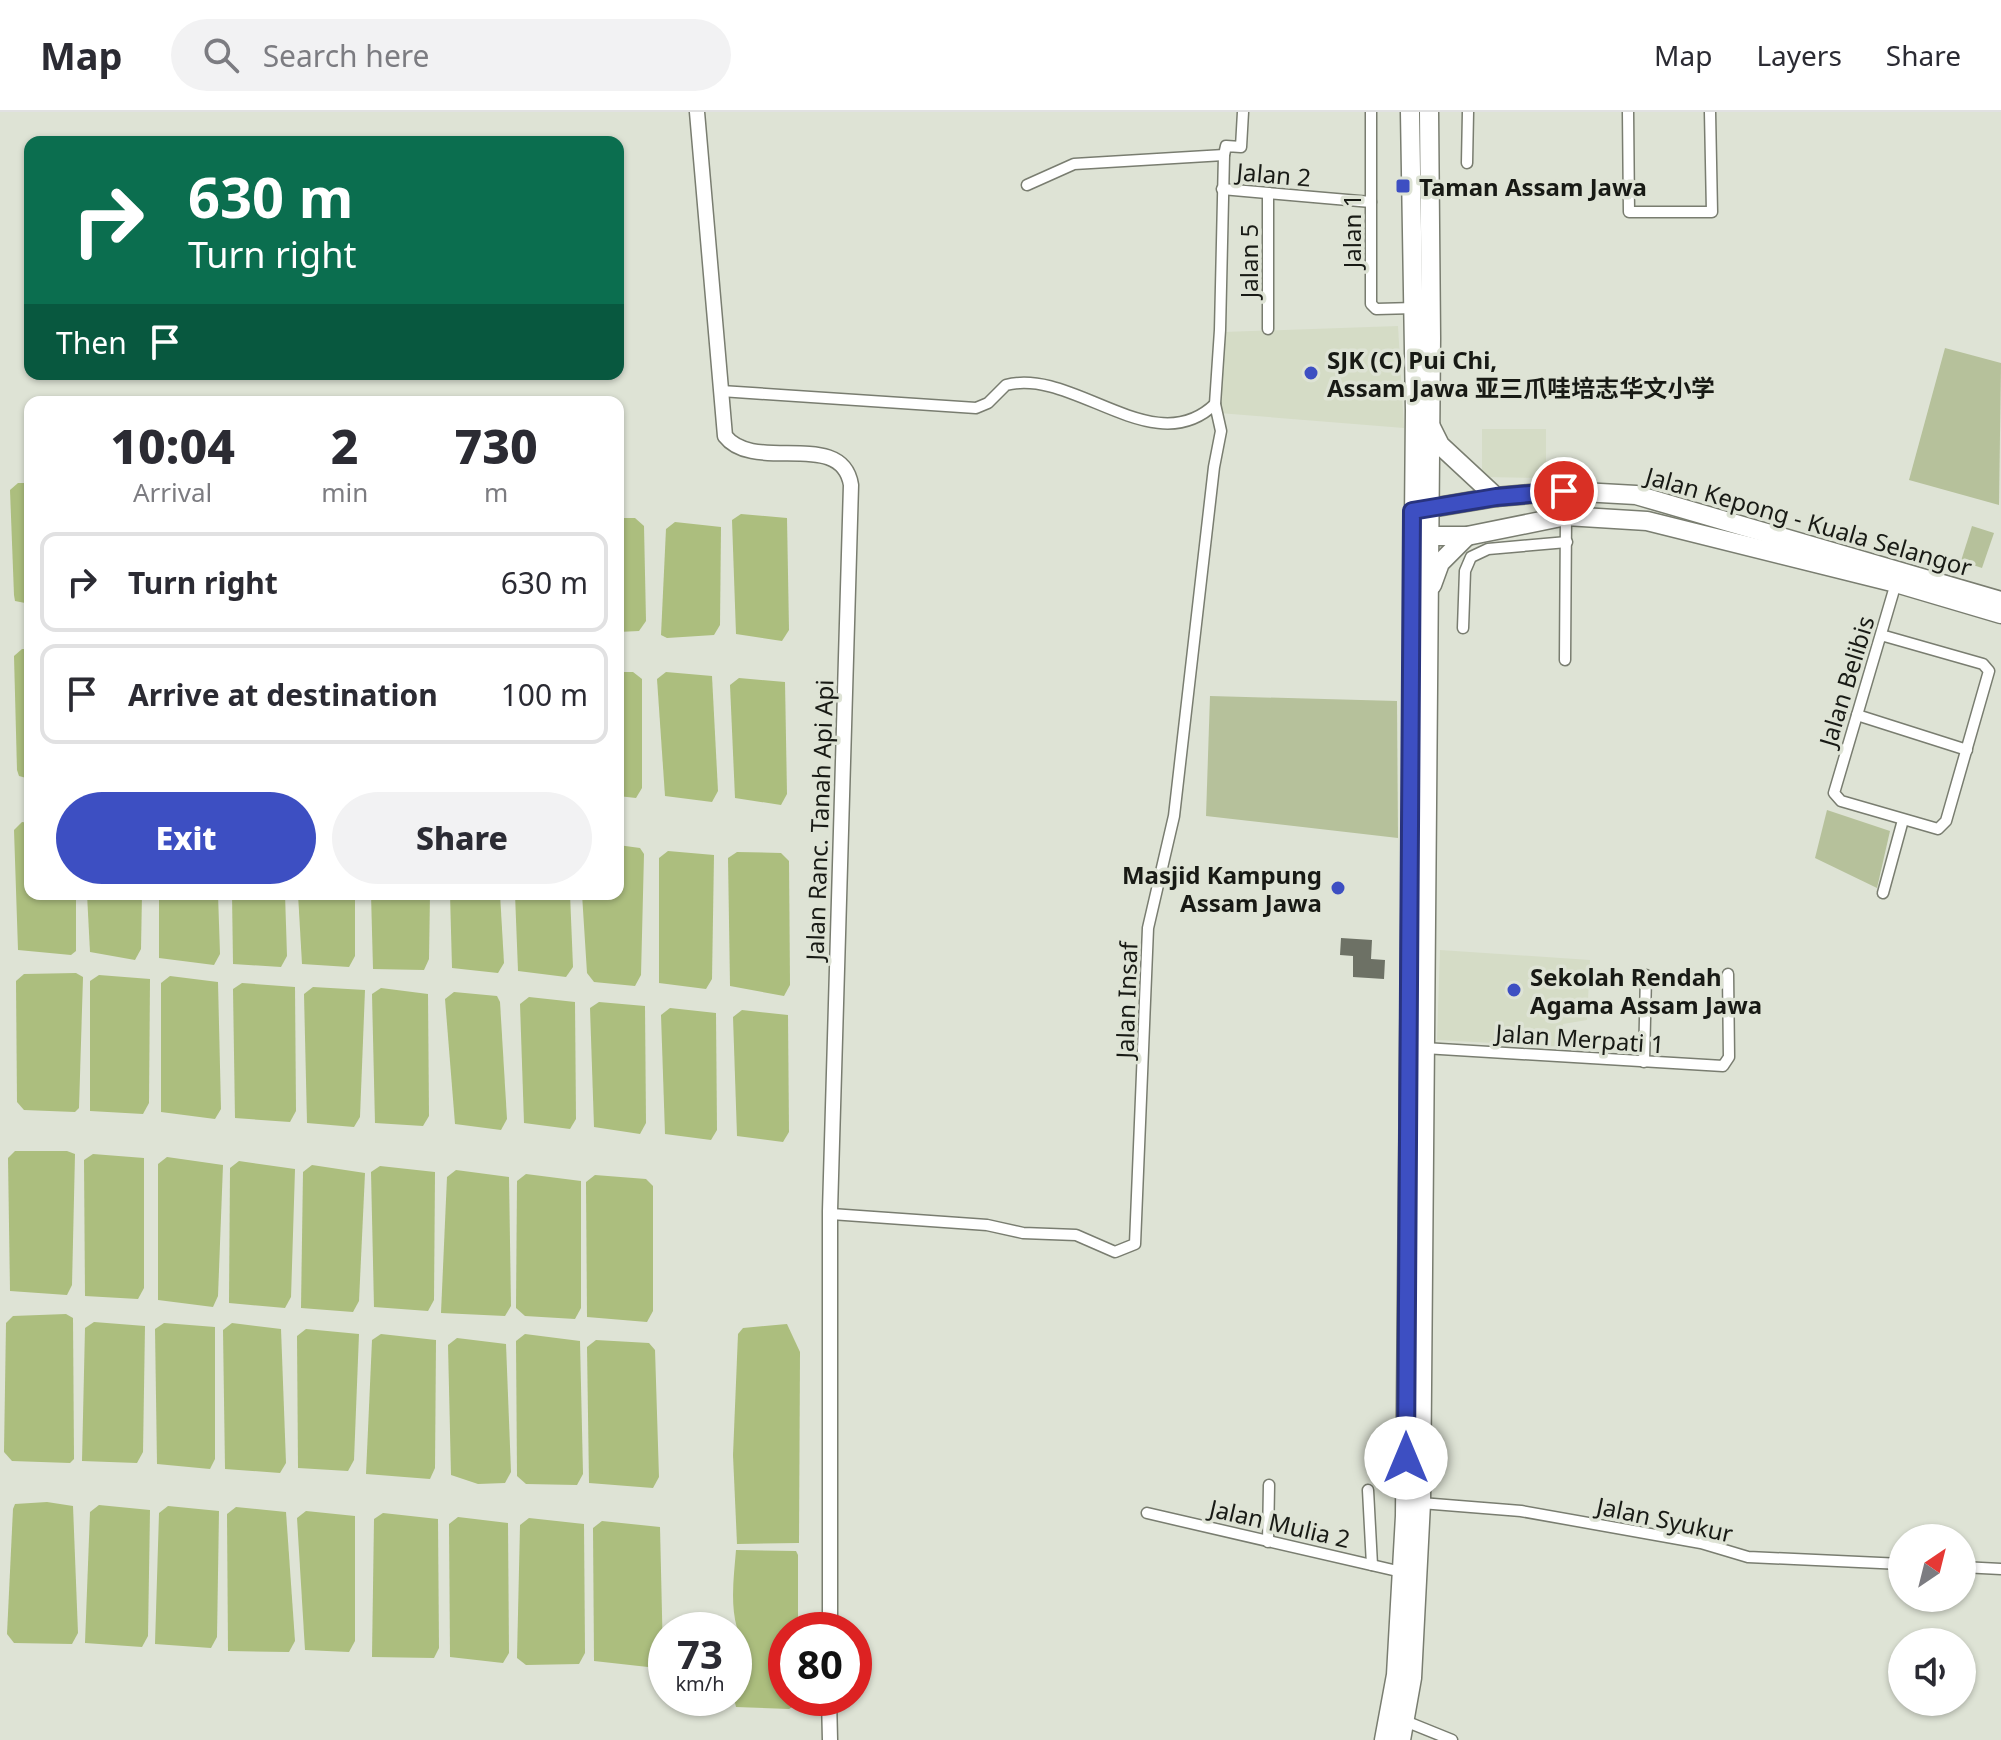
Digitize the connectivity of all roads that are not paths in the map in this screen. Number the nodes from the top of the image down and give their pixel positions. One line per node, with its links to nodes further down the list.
1 (697, 112): 17 (street, Jalan Ranc. Tanah Api Api)
2 (1243, 112): 9 (street)
3 (1371, 112): 14 (street, Jalan 1)
4 (1410, 112): 15 (highway)
5 (1429, 112): 19 (highway)
6 (1468, 112): 10 (street)
7 (1628, 112): 8 (street)
8 (1710, 112)
9 (1224, 155): 11 (street); 12 (street)
10 (1467, 163)
11 (1027, 185)
12 (1222, 189): 13 (street, Jalan 2); 18 (street)
13 (1268, 193): 14 (street, Jalan 2); 16 (street, Jalan 5)
14 (1371, 202): 15 (street, Jalan 1)
15 (1415, 308): 21 (highway)
16 (1268, 329)
17 (721, 391): 18 (street); 41 (street, Jalan Ranc. Tanah Api Api)
18 (1215, 404): 41 (street, Jalan Insaf)
19 (1430, 424): 20 (highway); 21 (highway)
20 (1496, 497): 21 (highway, Jalan Kepong - Kuala Selangor); 27 (highway, Jalan Kepong - Kuala Selangor)
21 (1423, 506): 24 (highway)
22 (1566, 516): 23 (highway, Jalan Kepong - Kuala Selangor); 25 (street); 26 (highway, Jalan Kepong - Kuala Selangor)
23 (1467, 536): 24 (highway, Jalan Kepong - Kuala Selangor); 28 (highway)
24 (1418, 540): 28 (highway); 51 (highway)
25 (1567, 542): 30 (street); 32 (street)
26 (1896, 583): 29 (highway, Jalan Kepong - Kuala Selangor); 31 (street, Jalan Belibis)
27 (2001, 601)
28 (1427, 606): 39 (highway)
29 (2001, 614)
30 (1463, 628)
31 (1881, 635): 33 (street, Jalan Belibis); 34 (street)
32 (1565, 660)
33 (1857, 715): 34 (street); 35 (street, Jalan Belibis)
34 (1967, 750): 35 (street)
35 (1903, 820): 36 (street)
36 (1883, 893)
37 (1728, 974): 40 (street, Jalan Merpati 1)
38 (1646, 975): 40 (street)
39 (1424, 1048): 40 (street, Jalan Merpati 1); 44 (highway)
40 (1644, 1062)
41 (831, 1214): 52 (street, Jalan Ranc. Tanah Api Api)
42 (1269, 1485): 46 (street)
43 (1368, 1490): 48 (street)
44 (1421, 1503): 47 (street, Jalan Syukur); 51 (highway)
45 (1147, 1513): 46 (street, Jalan Mulia 2)
46 (1268, 1542): 48 (street, Jalan Mulia 2)
47 (1888, 1563)
48 (1372, 1565): 51 (street, Jalan Mulia 2)
49 (1976, 1568): 50 (street)
50 (2001, 1569)
51 (1412, 1574): 54 (highway); 56 (highway)
52 (830, 1612)
53 (829, 1716): 55 (street)
54 (1405, 1721): 57 (highway); 58 (street)
55 (830, 1740)
56 (1384, 1740)
57 (1401, 1740)
58 (1452, 1740)

